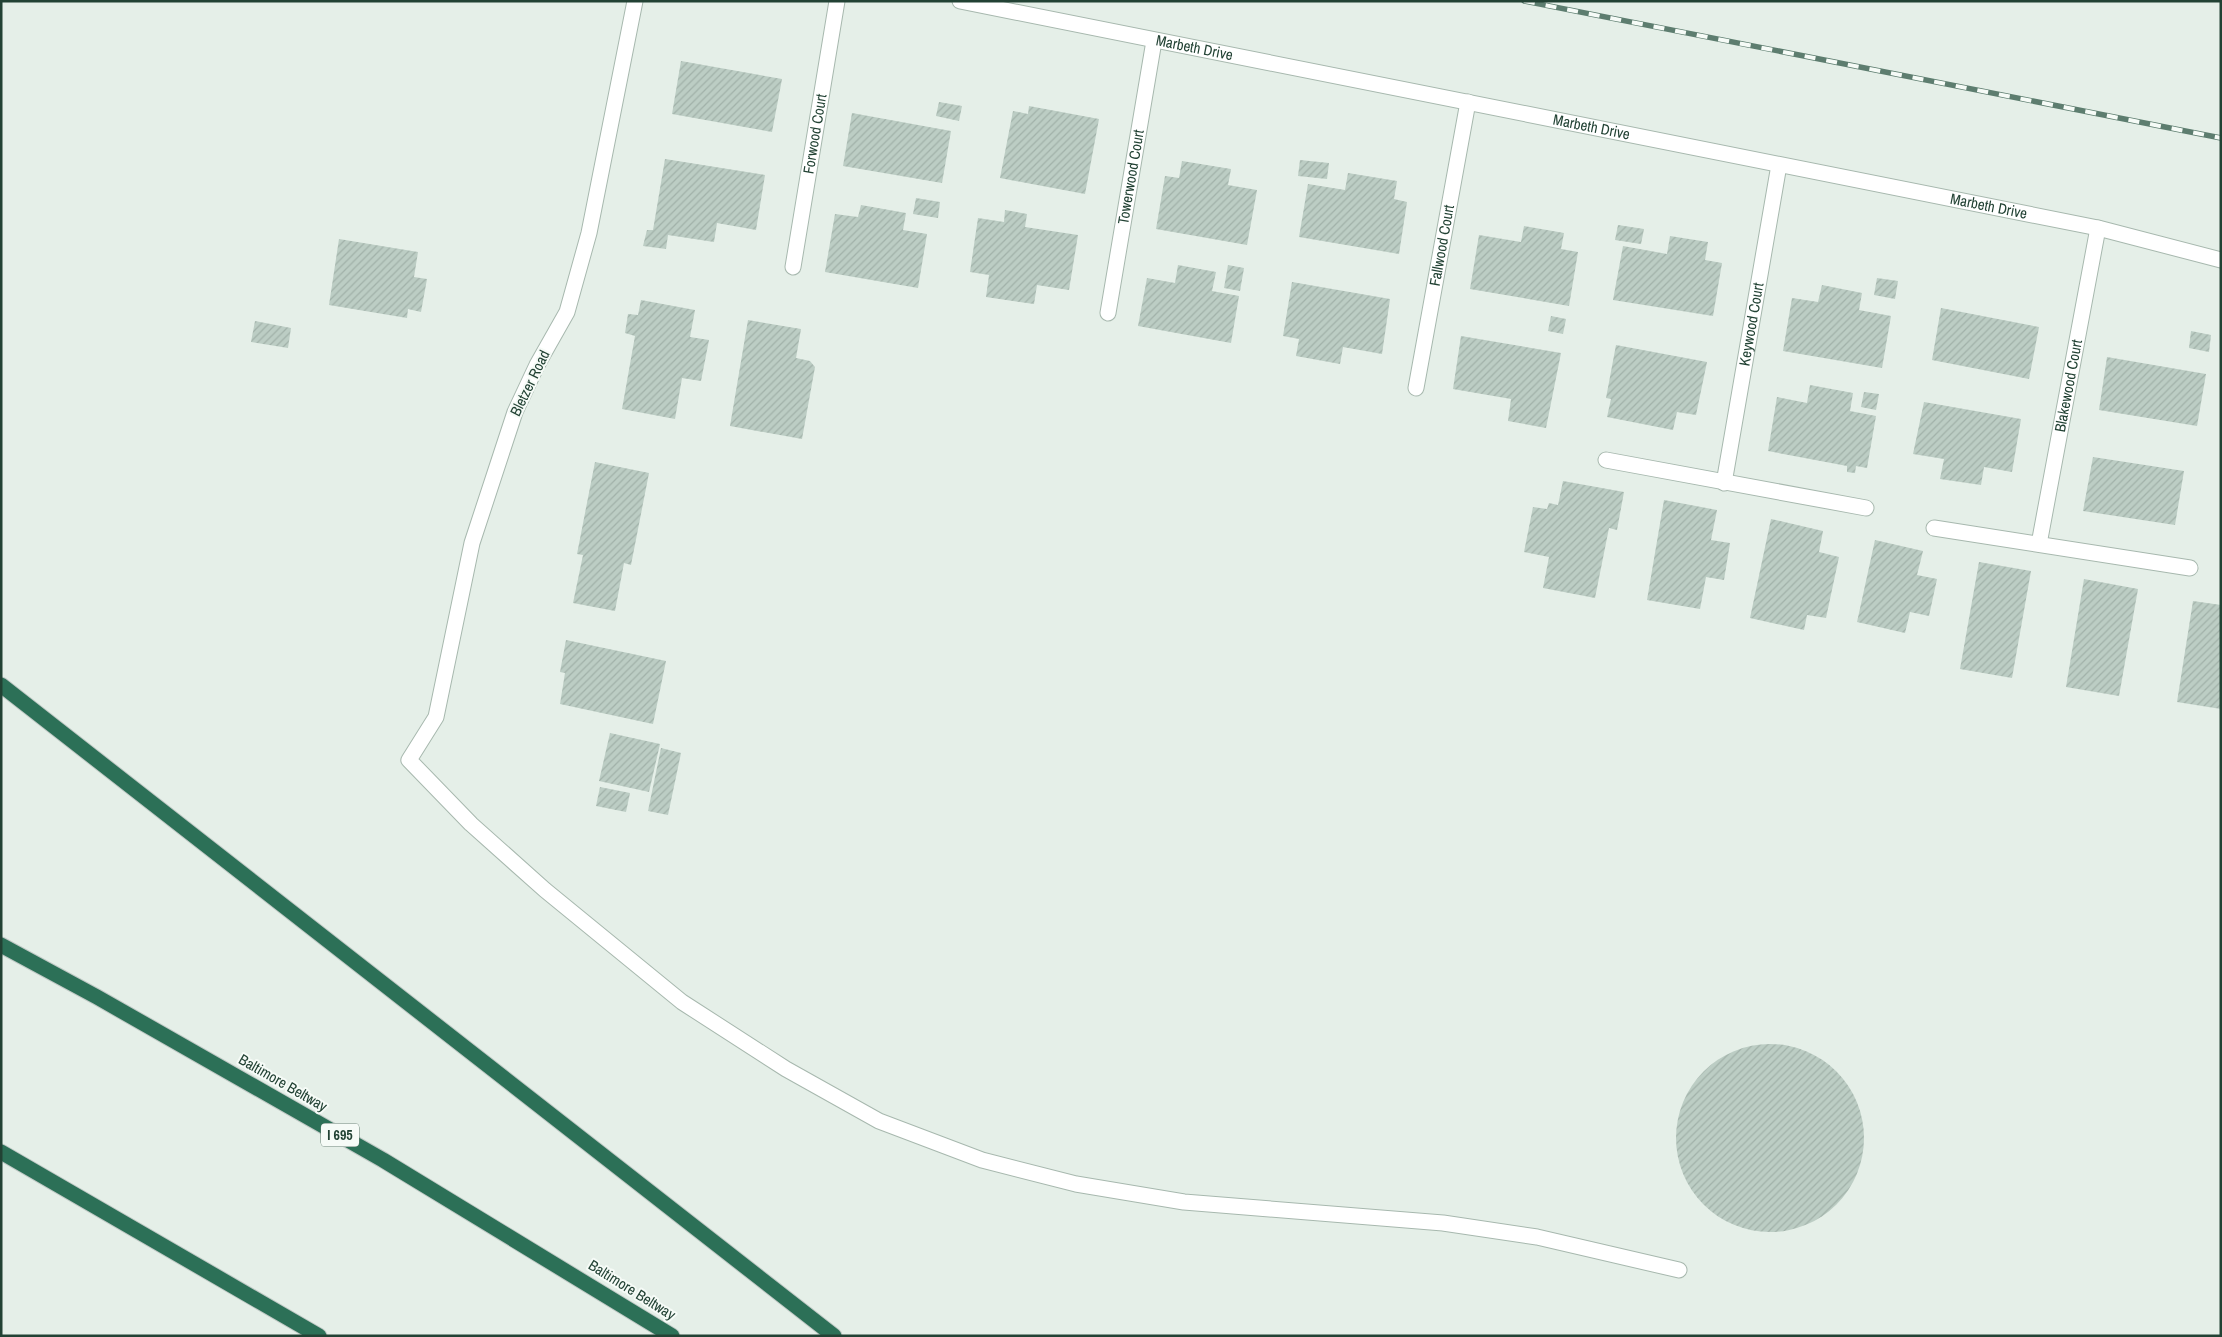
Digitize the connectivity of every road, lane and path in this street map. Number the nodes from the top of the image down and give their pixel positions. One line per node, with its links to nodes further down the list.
1 (635, 1): 21 (street, Bletzer Road)
2 (837, 1): 9 (street, Forwood Court)
3 (960, 1): 4 (street, Marbeth Drive)
4 (1154, 41): 5 (street, Marbeth Drive); 10 (street, Towerwood Court)
5 (1468, 102): 6 (street, Marbeth Drive); 11 (street, Fallwood Court)
6 (1779, 165): 7 (street, Marbeth Drive); 13 (street, Keywood Court)
7 (2098, 228): 8 (street, Marbeth Drive); 16 (street, Blakewood Court)
8 (2221, 260)
9 (793, 267)
10 (1108, 313)
11 (1416, 388)
12 (1606, 460): 13 (street)
13 (1724, 483): 14 (street)
14 (1866, 508)
15 (1934, 528): 16 (street)
16 (2039, 544): 17 (street)
17 (2190, 568)
18 (1, 685): 24 (highway)
19 (1, 945): 23 (highway, Baltimore Beltway / I 695)
20 (1, 1152): 22 (highway)
21 (1679, 1270)
22 (319, 1336)
23 (672, 1336)
24 (834, 1336)

